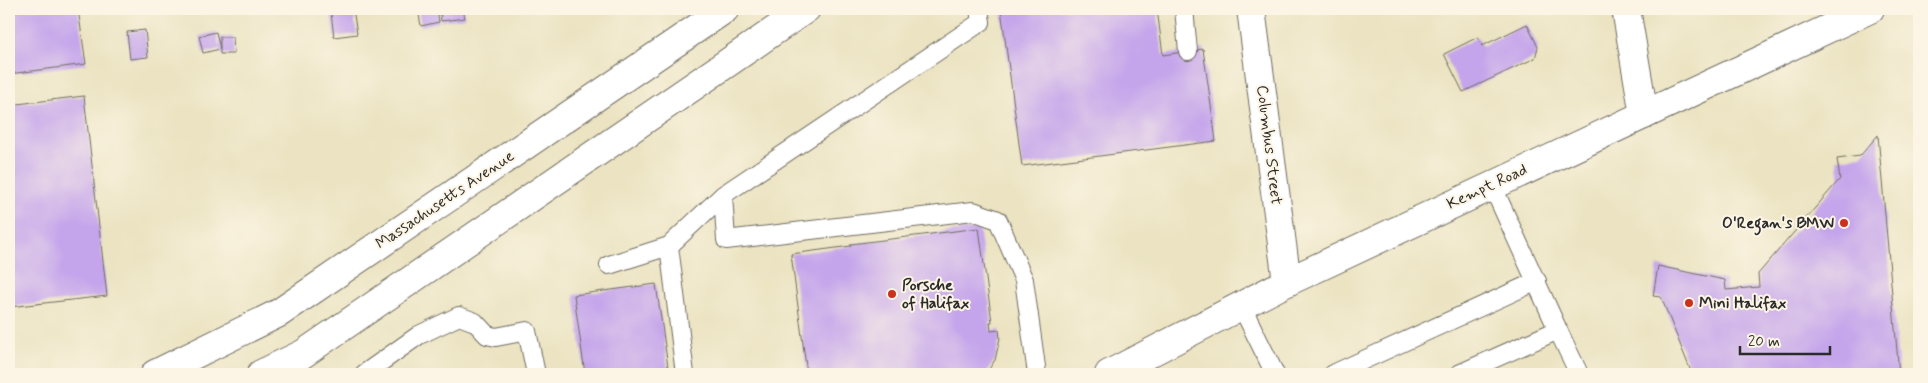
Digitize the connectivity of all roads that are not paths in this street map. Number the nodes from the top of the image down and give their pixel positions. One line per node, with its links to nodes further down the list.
1 (726, 9): 18 (main road, Massachusetts Avenue)
2 (806, 9): 19 (main road)
3 (979, 9): 11 (lane)
4 (1184, 9): 8 (lane)
5 (1252, 9): 15 (main road, Columbus Street)
6 (1626, 9): 9 (main road)
7 (1870, 9): 9 (main road, Kempt Road)
8 (1188, 51)
9 (1644, 115): 10 (main road, Kempt Road)
10 (1492, 185): 14 (lane); 15 (main road, Kempt Road)
11 (723, 195): 12 (lane); 23 (lane)
12 (669, 246): 13 (lane); 22 (lane)
13 (609, 265)
14 (1537, 281): 17 (lane); 26 (lane)
15 (1287, 282): 16 (main road, Kempt Road)
16 (1241, 305): 24 (main road, Kempt Road); 25 (lane)
17 (1558, 330): 27 (lane); 28 (lane)
18 (155, 374)
19 (261, 374)
20 (364, 374): 21 (lane)
21 (536, 374)
22 (685, 374)
23 (1037, 374)
24 (1109, 374)
25 (1276, 374)
26 (1333, 374)
27 (1459, 374)
28 (1579, 374)

